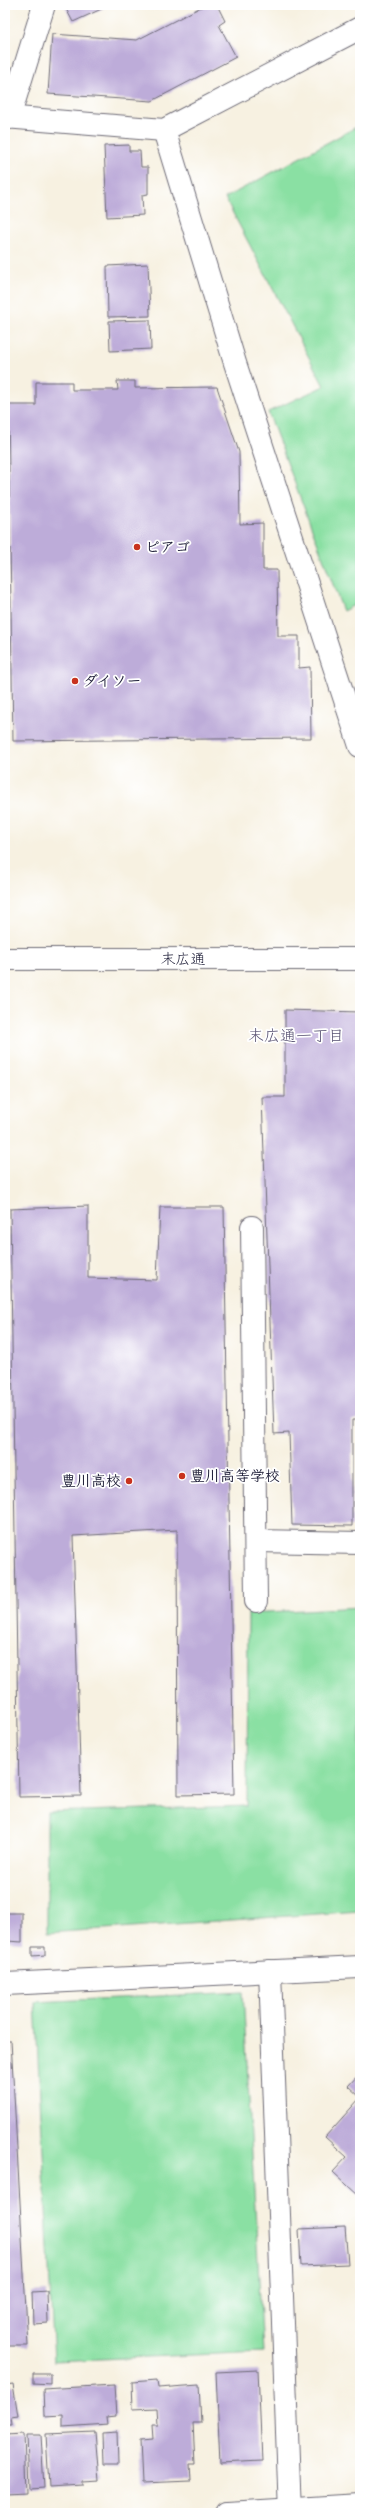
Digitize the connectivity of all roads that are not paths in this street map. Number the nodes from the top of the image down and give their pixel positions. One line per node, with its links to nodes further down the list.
1 (44, 5): 3 (street)
2 (360, 28): 4 (street)
3 (7, 118): 4 (street)
4 (164, 130): 5 (street)
5 (360, 746)
6 (5, 959): 7 (street, 末広通)
7 (360, 959)
8 (252, 1226): 9 (street)
9 (256, 1541): 10 (street); 11 (street)
10 (360, 1543)
11 (256, 1601)
12 (360, 1967): 13 (street)
13 (270, 1971): 14 (street); 16 (street)
14 (5, 1984)
15 (360, 2505): 16 (street)
16 (290, 2511): 17 (street)
17 (227, 2513)

